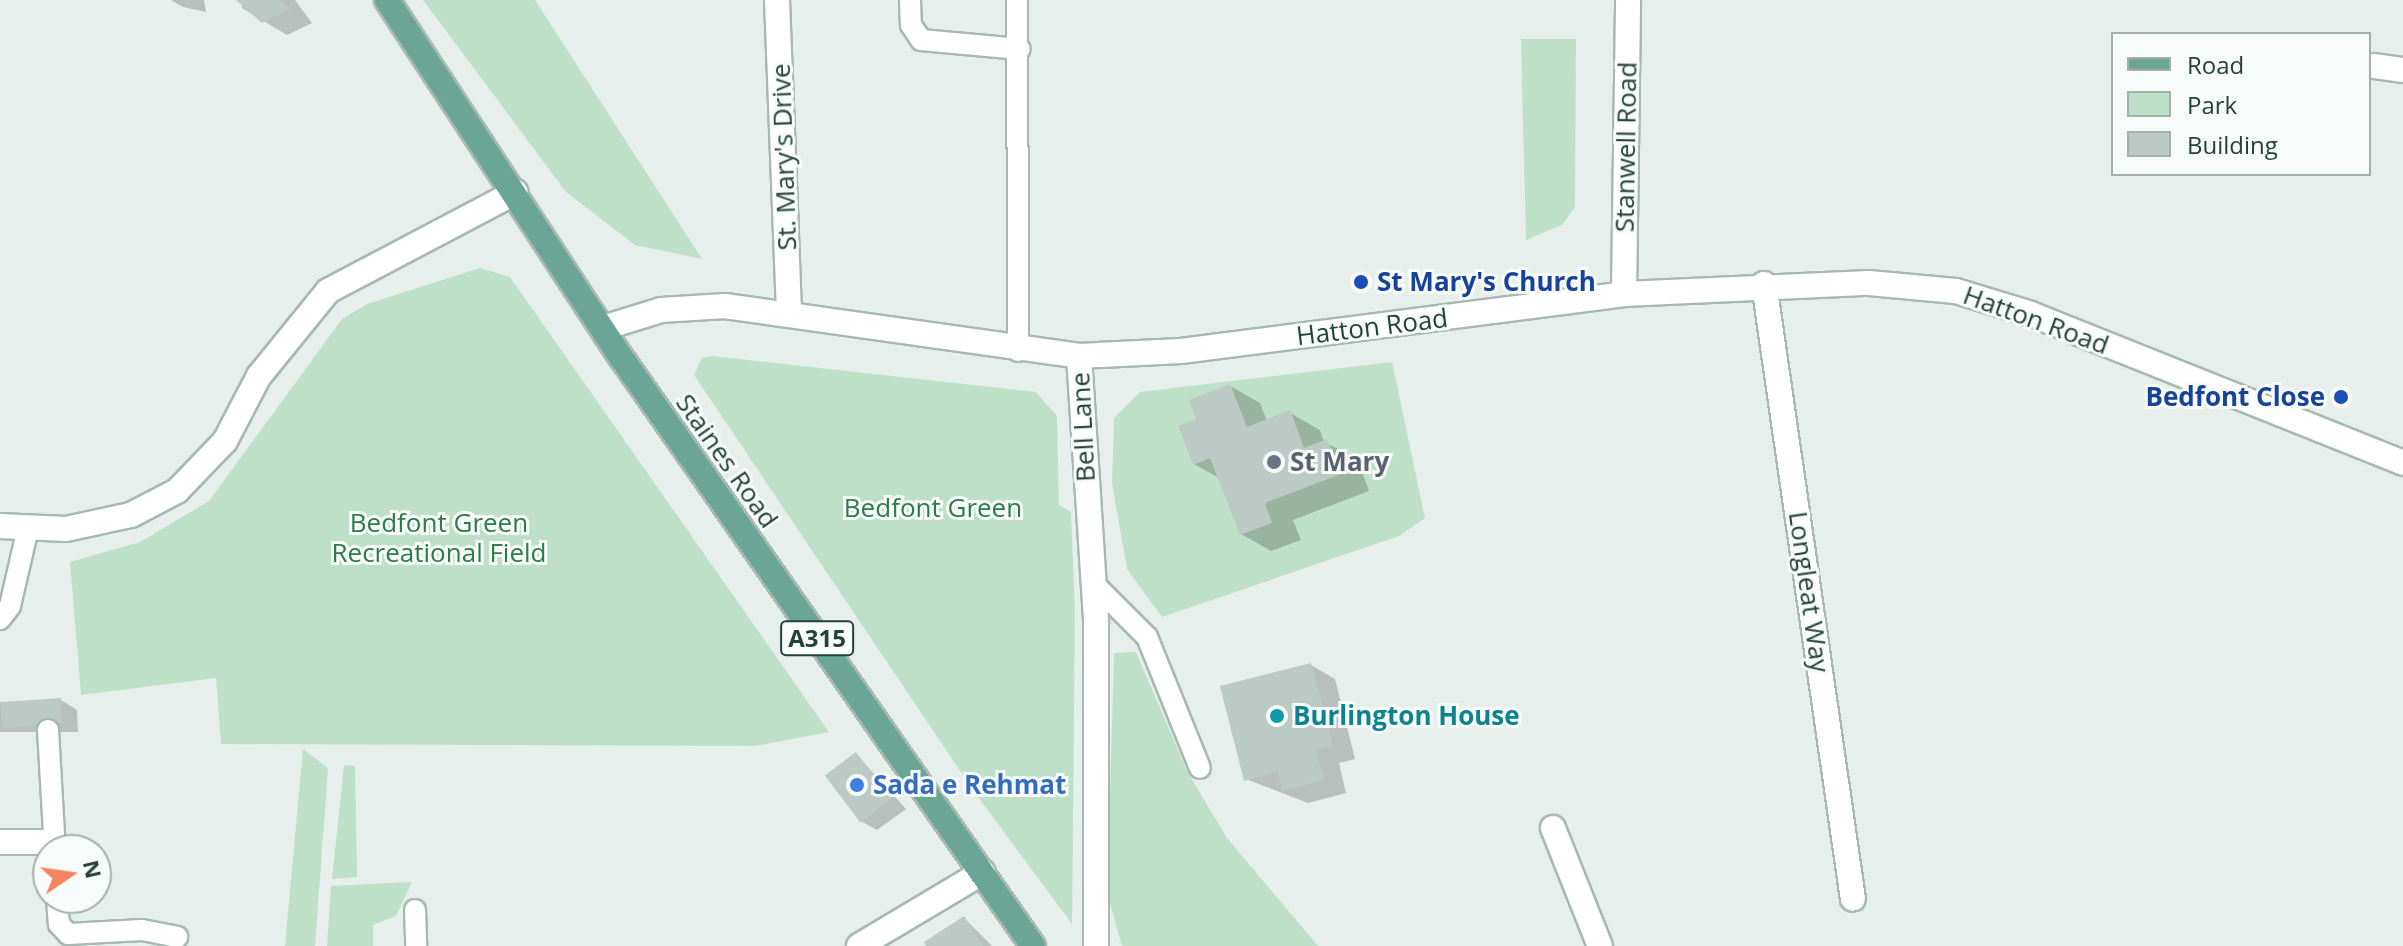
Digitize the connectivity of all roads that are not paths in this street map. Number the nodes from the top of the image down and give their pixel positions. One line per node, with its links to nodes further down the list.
1 (387, 0): 9 (main road, Staines Road / A315)
2 (777, 0): 12 (street, St. Mary's Drive)
3 (910, 0): 6 (lane)
4 (1017, 0): 6 (lane)
5 (1628, 0): 11 (street, Stanwell Road)
6 (1020, 49): 14 (lane)
7 (2374, 66): 8 (street)
8 (2403, 70)
9 (516, 192): 13 (main road, Staines Road / A315); 18 (street)
10 (1764, 284): 11 (street, Hatton Road); 16 (street, Hatton Road); 28 (street, Longleat Way)
11 (1624, 294): 15 (street, Hatton Road)
12 (789, 313): 13 (street, Hatton Road); 14 (street, Hatton Road)
13 (603, 328): 27 (main road, Staines Road / A315)
14 (1018, 351): 15 (street, Hatton Road)
15 (1079, 356): 19 (street, Bell Lane)
16 (2403, 463)
17 (0, 526): 18 (street)
18 (28, 528): 20 (lane)
19 (1095, 585): 22 (lane); 35 (street, Bell Lane)
20 (0, 619)
21 (48, 730): 24 (lane)
22 (1200, 768)
23 (1553, 828): 36 (street)
24 (54, 834)
25 (0, 842): 26 (street)
26 (32, 844)
27 (983, 872): 33 (street); 34 (main road, Staines Road / A315)
28 (1853, 899)
29 (415, 910): 32 (lane)
30 (58, 914): 31 (lane)
31 (177, 937)
32 (416, 946)
33 (859, 946)
34 (1033, 946)
35 (1096, 946)
36 (1600, 946)

